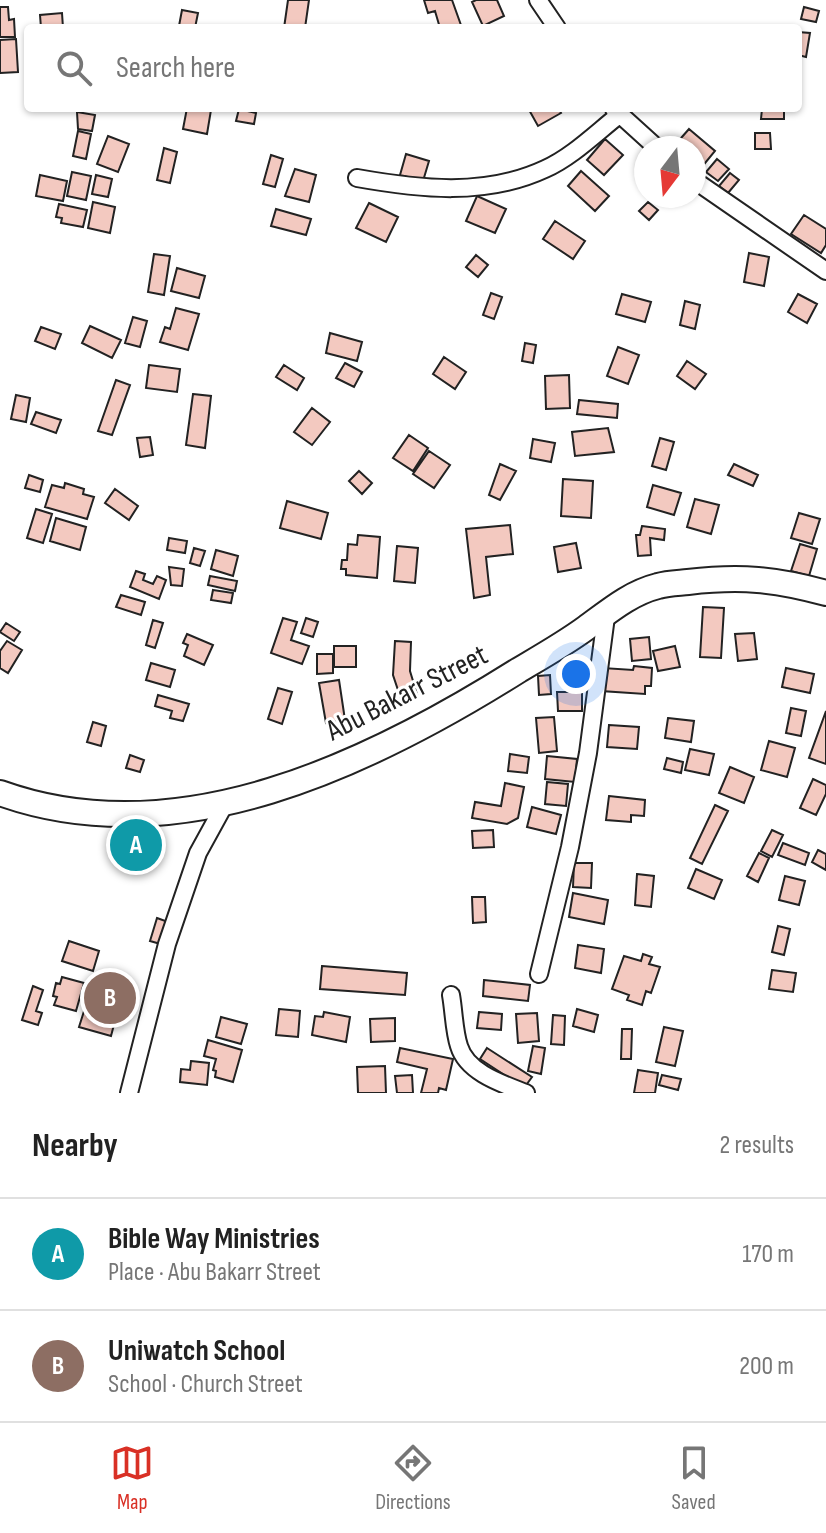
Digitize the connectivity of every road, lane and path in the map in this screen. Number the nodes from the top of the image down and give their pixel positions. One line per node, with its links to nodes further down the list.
1 (538, 0): 2 (street)
2 (554, 24)
3 (615, 112): 6 (street)
4 (617, 112): 5 (street)
5 (644, 136)
6 (357, 178)
7 (706, 188): 8 (street)
8 (826, 271)
9 (826, 593): 10 (street, Abu Bakarr Street)
10 (607, 609): 12 (street, Abu Bakarr Street); 13 (street)
11 (0, 793): 12 (street, Abu Bakarr Street)
12 (226, 802): 15 (street)
13 (539, 974)
14 (451, 995): 16 (street)
15 (129, 1093)
16 (526, 1093)

